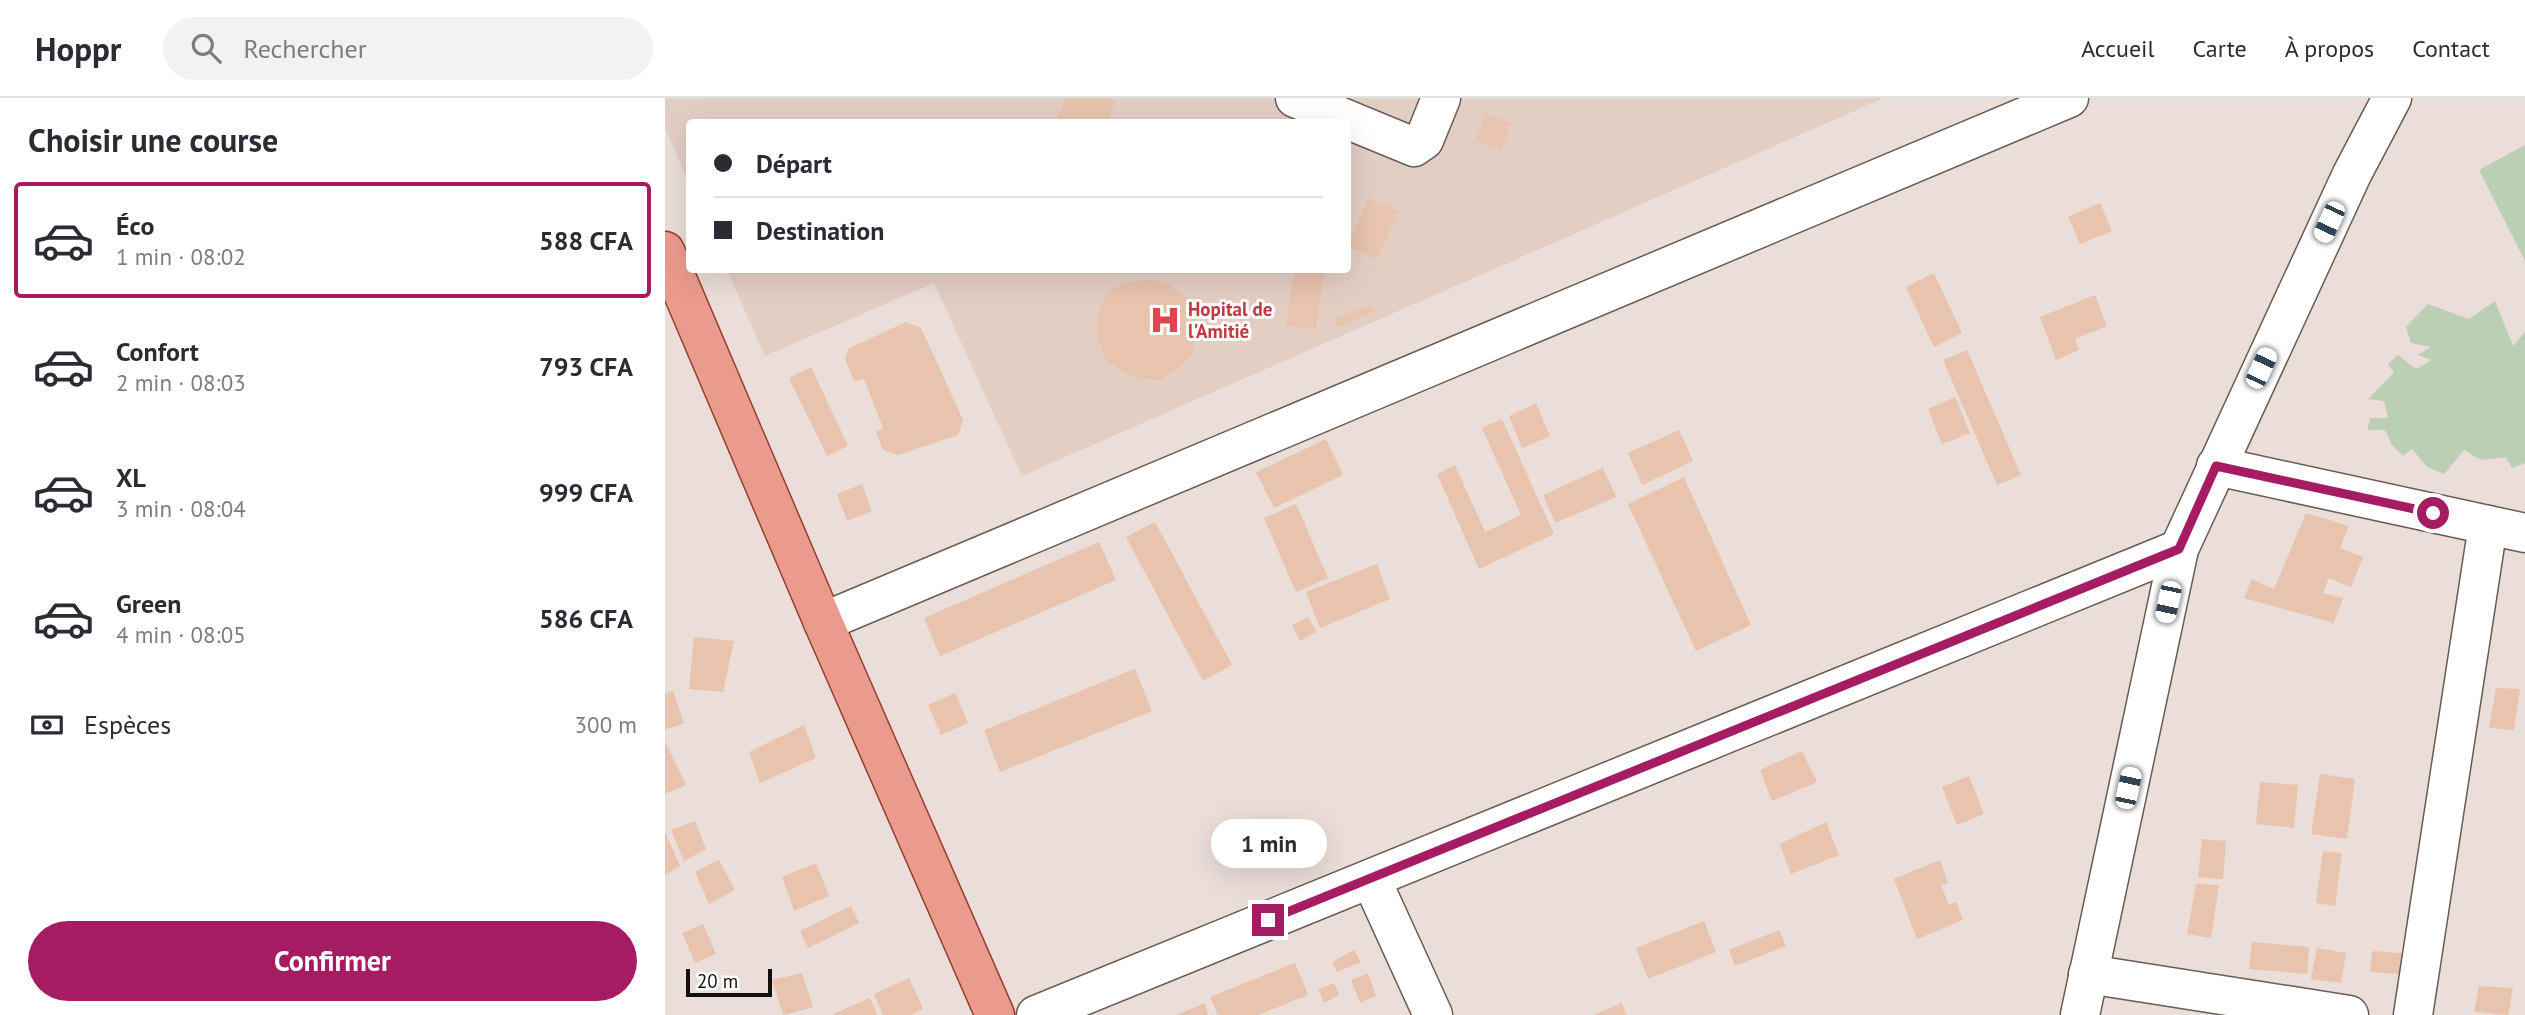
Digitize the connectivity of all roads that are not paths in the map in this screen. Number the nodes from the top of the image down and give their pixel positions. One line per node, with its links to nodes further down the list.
1 (1295, 98): 5 (street)
2 (1441, 98): 6 (street)
3 (2069, 98): 13 (street)
4 (2392, 98): 9 (street)
5 (1346, 119)
6 (1351, 121)
7 (665, 251): 8 (main road)
8 (677, 311): 13 (main road)
9 (2216, 466): 10 (street); 12 (street)
10 (2487, 525): 11 (street); 21 (street)
11 (2525, 533)
12 (2179, 549): 14 (street); 15 (street)
13 (823, 622): 16 (main road)
14 (1371, 879): 17 (street); 18 (street)
15 (2088, 974): 19 (street); 20 (street)
16 (995, 1015)
17 (1036, 1015)
18 (1433, 1015)
19 (2080, 1015)
20 (2349, 1015)
21 (2413, 1015)

